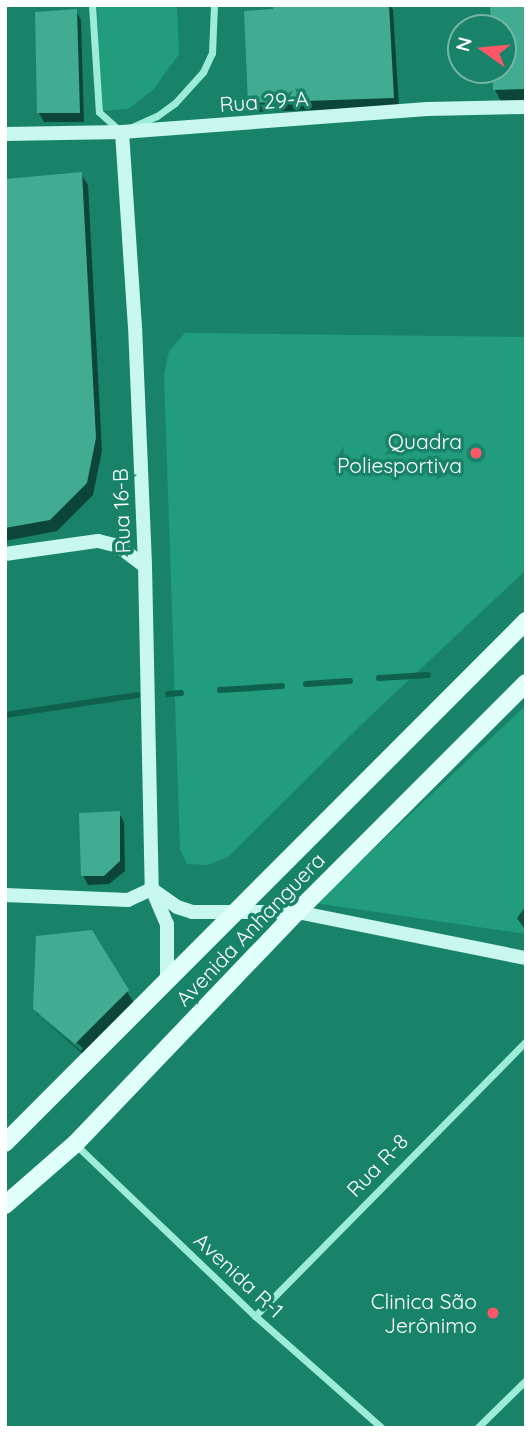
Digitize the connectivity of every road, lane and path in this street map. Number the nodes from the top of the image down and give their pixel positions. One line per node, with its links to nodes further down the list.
1 (92, 5): 4 (street)
2 (214, 5): 4 (street)
3 (526, 107): 4 (street, Rua 29-A)
4 (122, 132): 5 (street, Rua 29-A); 7 (street, Rua 16-B)
5 (5, 134)
6 (5, 555): 7 (street)
7 (145, 566): 10 (street, Rua 16-B)
8 (526, 621): 12 (main road, Avenida Anhanguera)
9 (526, 683): 13 (main road, Avenida Anhanguera)
10 (152, 889): 11 (street); 12 (street); 15 (street, Rua 16-B)
11 (5, 895)
12 (233, 912): 13 (street); 15 (main road, Avenida Anhanguera)
13 (297, 912): 14 (street); 18 (main road, Avenida Anhanguera)
14 (526, 958)
15 (167, 982): 17 (main road, Avenida Anhanguera)
16 (526, 1041): 20 (street, Rua R-8)
17 (5, 1143)
18 (75, 1144): 19 (main road, Avenida Anhanguera); 20 (street, Avenida R-1)
19 (5, 1205)
20 (255, 1316): 22 (street, Avenida R-1)
21 (526, 1380): 23 (street)
22 (382, 1428)
23 (477, 1428)

